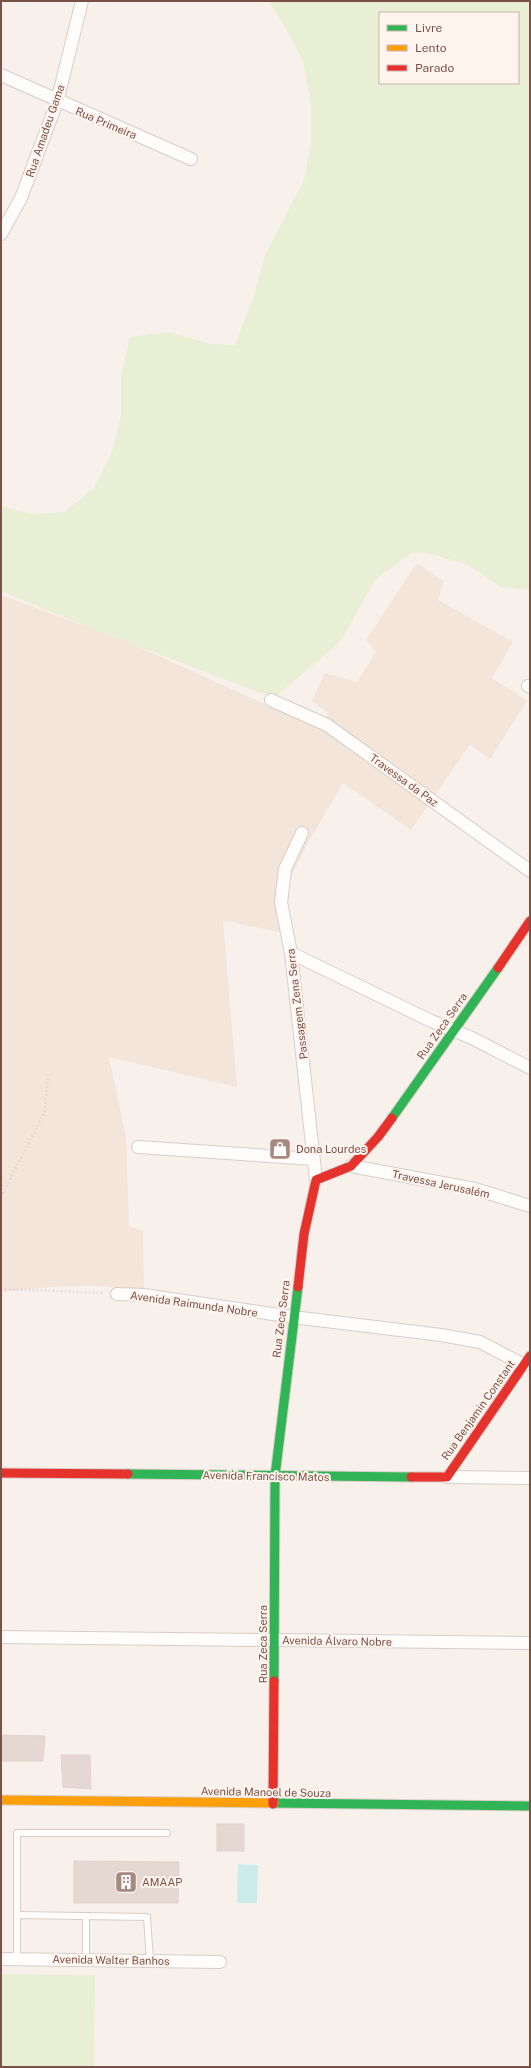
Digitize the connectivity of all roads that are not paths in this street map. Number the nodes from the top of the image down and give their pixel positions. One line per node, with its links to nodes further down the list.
1 (82, 1): 3 (street, Rua Amadeu Gama)
2 (1, 76): 3 (street, Rua Primeira)
3 (57, 102): 4 (street, Rua Primeira); 5 (street, Rua Amadeu Gama)
4 (190, 159)
5 (1, 234)
6 (271, 700): 8 (street, Travessa da Paz)
7 (302, 834): 10 (street, Passagem Zena Serra)
8 (530, 871)
9 (530, 921): 11 (street, Rua Zeca Serra)
10 (291, 953): 11 (street); 14 (street, Passagem Zena Serra)
11 (455, 1031): 12 (street); 15 (street, Rua Zeca Serra)
12 (530, 1068)
13 (138, 1147): 14 (street)
14 (313, 1159): 16 (street, Passagem Zena Serra)
15 (351, 1166): 16 (street, Rua Zeca Serra); 17 (street, Travessa Jerusalém)
16 (316, 1180): 19 (street, Rua Zeca Serra)
17 (530, 1206)
18 (117, 1294): 19 (street, Avenida Raimunda Nobre)
19 (293, 1318): 20 (street, Avenida Raimunda Nobre); 22 (street, Rua Zeca Serra)
20 (527, 1360): 23 (street, Rua Benjamin Constant)
21 (1, 1473): 22 (street, Avenida Francisco Matos)
22 (275, 1476): 23 (street, Avenida Francisco Matos); 26 (street, Rua Zeca Serra)
23 (447, 1477): 24 (street, Avenida Francisco Matos)
24 (530, 1478)
25 (1, 1637): 26 (street, Avenida Álvaro Nobre)
26 (275, 1640): 27 (street, Avenida Álvaro Nobre); 29 (street, Rua Zeca Serra)
27 (530, 1643)
28 (1, 1800): 29 (street, Avenida Manoel de Souza)
29 (274, 1804): 30 (street, Avenida Manoel de Souza)
30 (530, 1806)
31 (168, 1832): 32 (lane)
32 (17, 1915): 33 (lane); 35 (lane)
33 (86, 1916): 36 (lane); 37 (lane)
34 (1, 1959): 35 (street, Avenida Walter Banhos)
35 (17, 1959): 36 (street, Avenida Walter Banhos)
36 (86, 1960): 37 (street, Avenida Walter Banhos)
37 (150, 1961): 38 (street, Avenida Walter Banhos)
38 (220, 1962)

